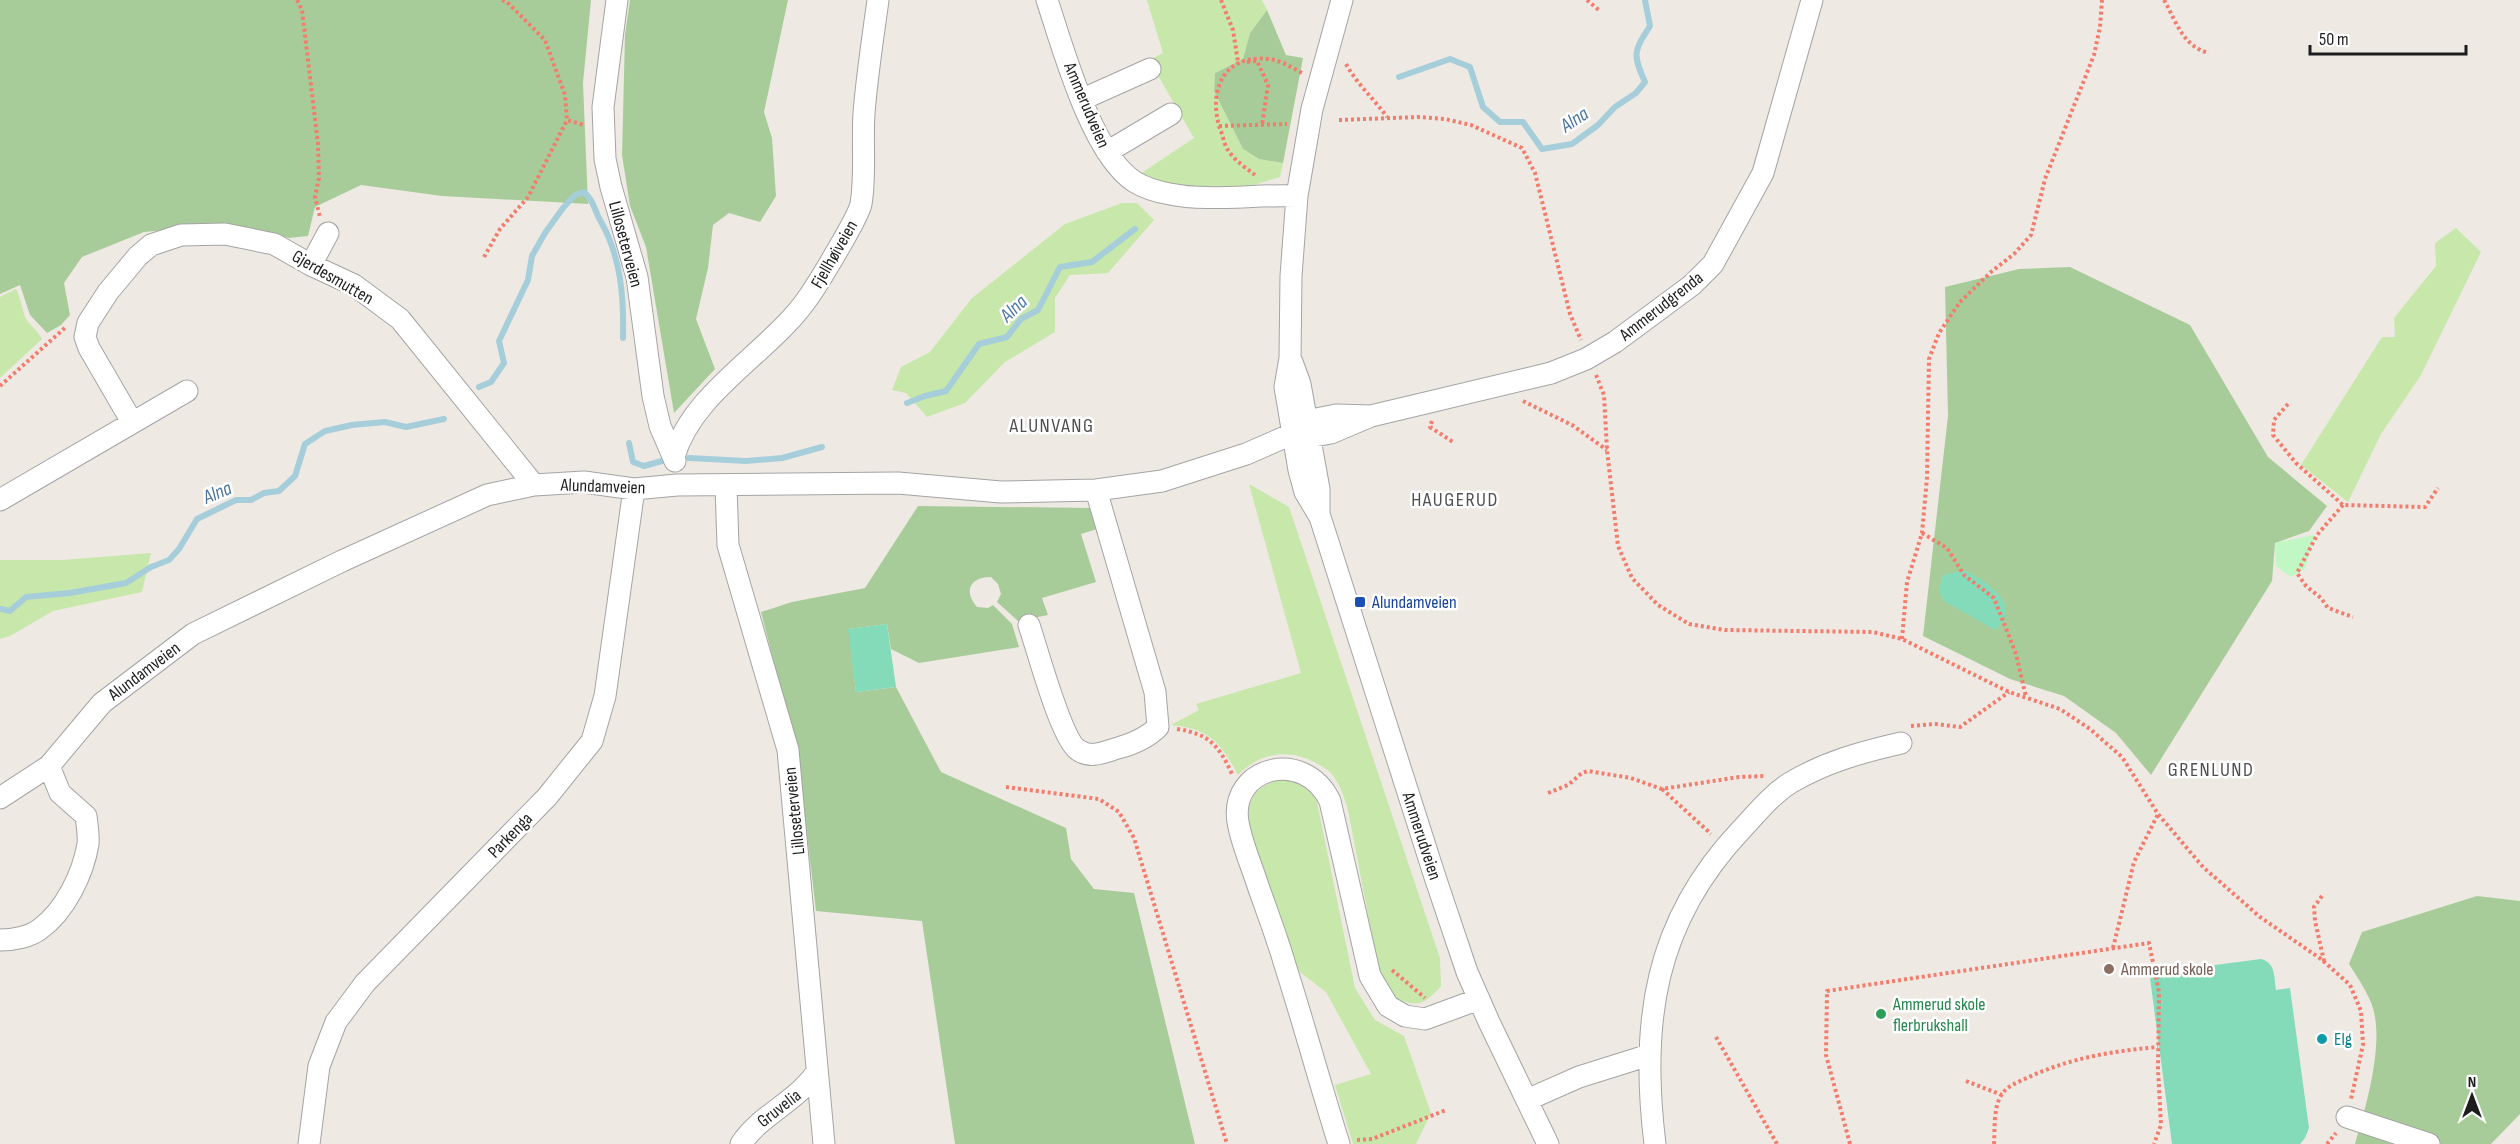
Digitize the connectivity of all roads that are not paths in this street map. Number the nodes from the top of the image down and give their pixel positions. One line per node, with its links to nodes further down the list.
1 (617, 0): 17 (street, Lilloseterveien)
2 (878, 0): 17 (street, Fjellhøiveien)
3 (1047, 0): 7 (street, Ammerudveien)
4 (1342, 0): 10 (street, Ammerudveien)
5 (1812, 0): 14 (street, Ammerudgrenda, bridge)
6 (1150, 69): 7 (street)
7 (1083, 99): 9 (street, Ammerudveien)
8 (1171, 114): 9 (street)
9 (1107, 152): 10 (street, Ammerudveien)
10 (1289, 196): 16 (street, Ammerudveien)
11 (328, 233): 12 (street)
12 (311, 265): 15 (street, Gjerdesmutten); 18 (street, Gjerdesmutten)
13 (188, 391): 15 (street)
14 (1371, 416): 16 (street, Alundamveien)
15 (132, 422): 23 (street)
16 (1302, 431): 22 (street, Alundamveien); 29 (street, Ammerudveien)
17 (674, 457): 19 (street, Lilloseterveien)
18 (534, 485): 21 (street, Alundamveien); 26 (street, Alundamveien)
19 (677, 485): 20 (street, Alundamveien); 21 (street, Alundamveien)
20 (726, 486): 22 (street, Alundamveien); 31 (street, Lilloseterveien)
21 (634, 489): 34 (street, Parkenga)
22 (1096, 489): 24 (street)
23 (0, 500)
24 (1029, 625)
25 (1901, 735): 30 (street)
26 (49, 766): 27 (street, Alundamveien); 28 (street)
27 (0, 798)
28 (0, 940)
29 (1479, 999): 32 (street, Ammerudveien); 37 (street)
30 (1649, 1055): 32 (street); 39 (street)
31 (816, 1073): 35 (street, Gruvelia); 36 (street, Lilloseterveien)
32 (1527, 1100): 38 (street, Ammerudveien)
33 (2348, 1117): 40 (street)
34 (309, 1144)
35 (741, 1144)
36 (824, 1144)
37 (1338, 1144)
38 (1548, 1144)
39 (1655, 1144)
40 (2429, 1144)

